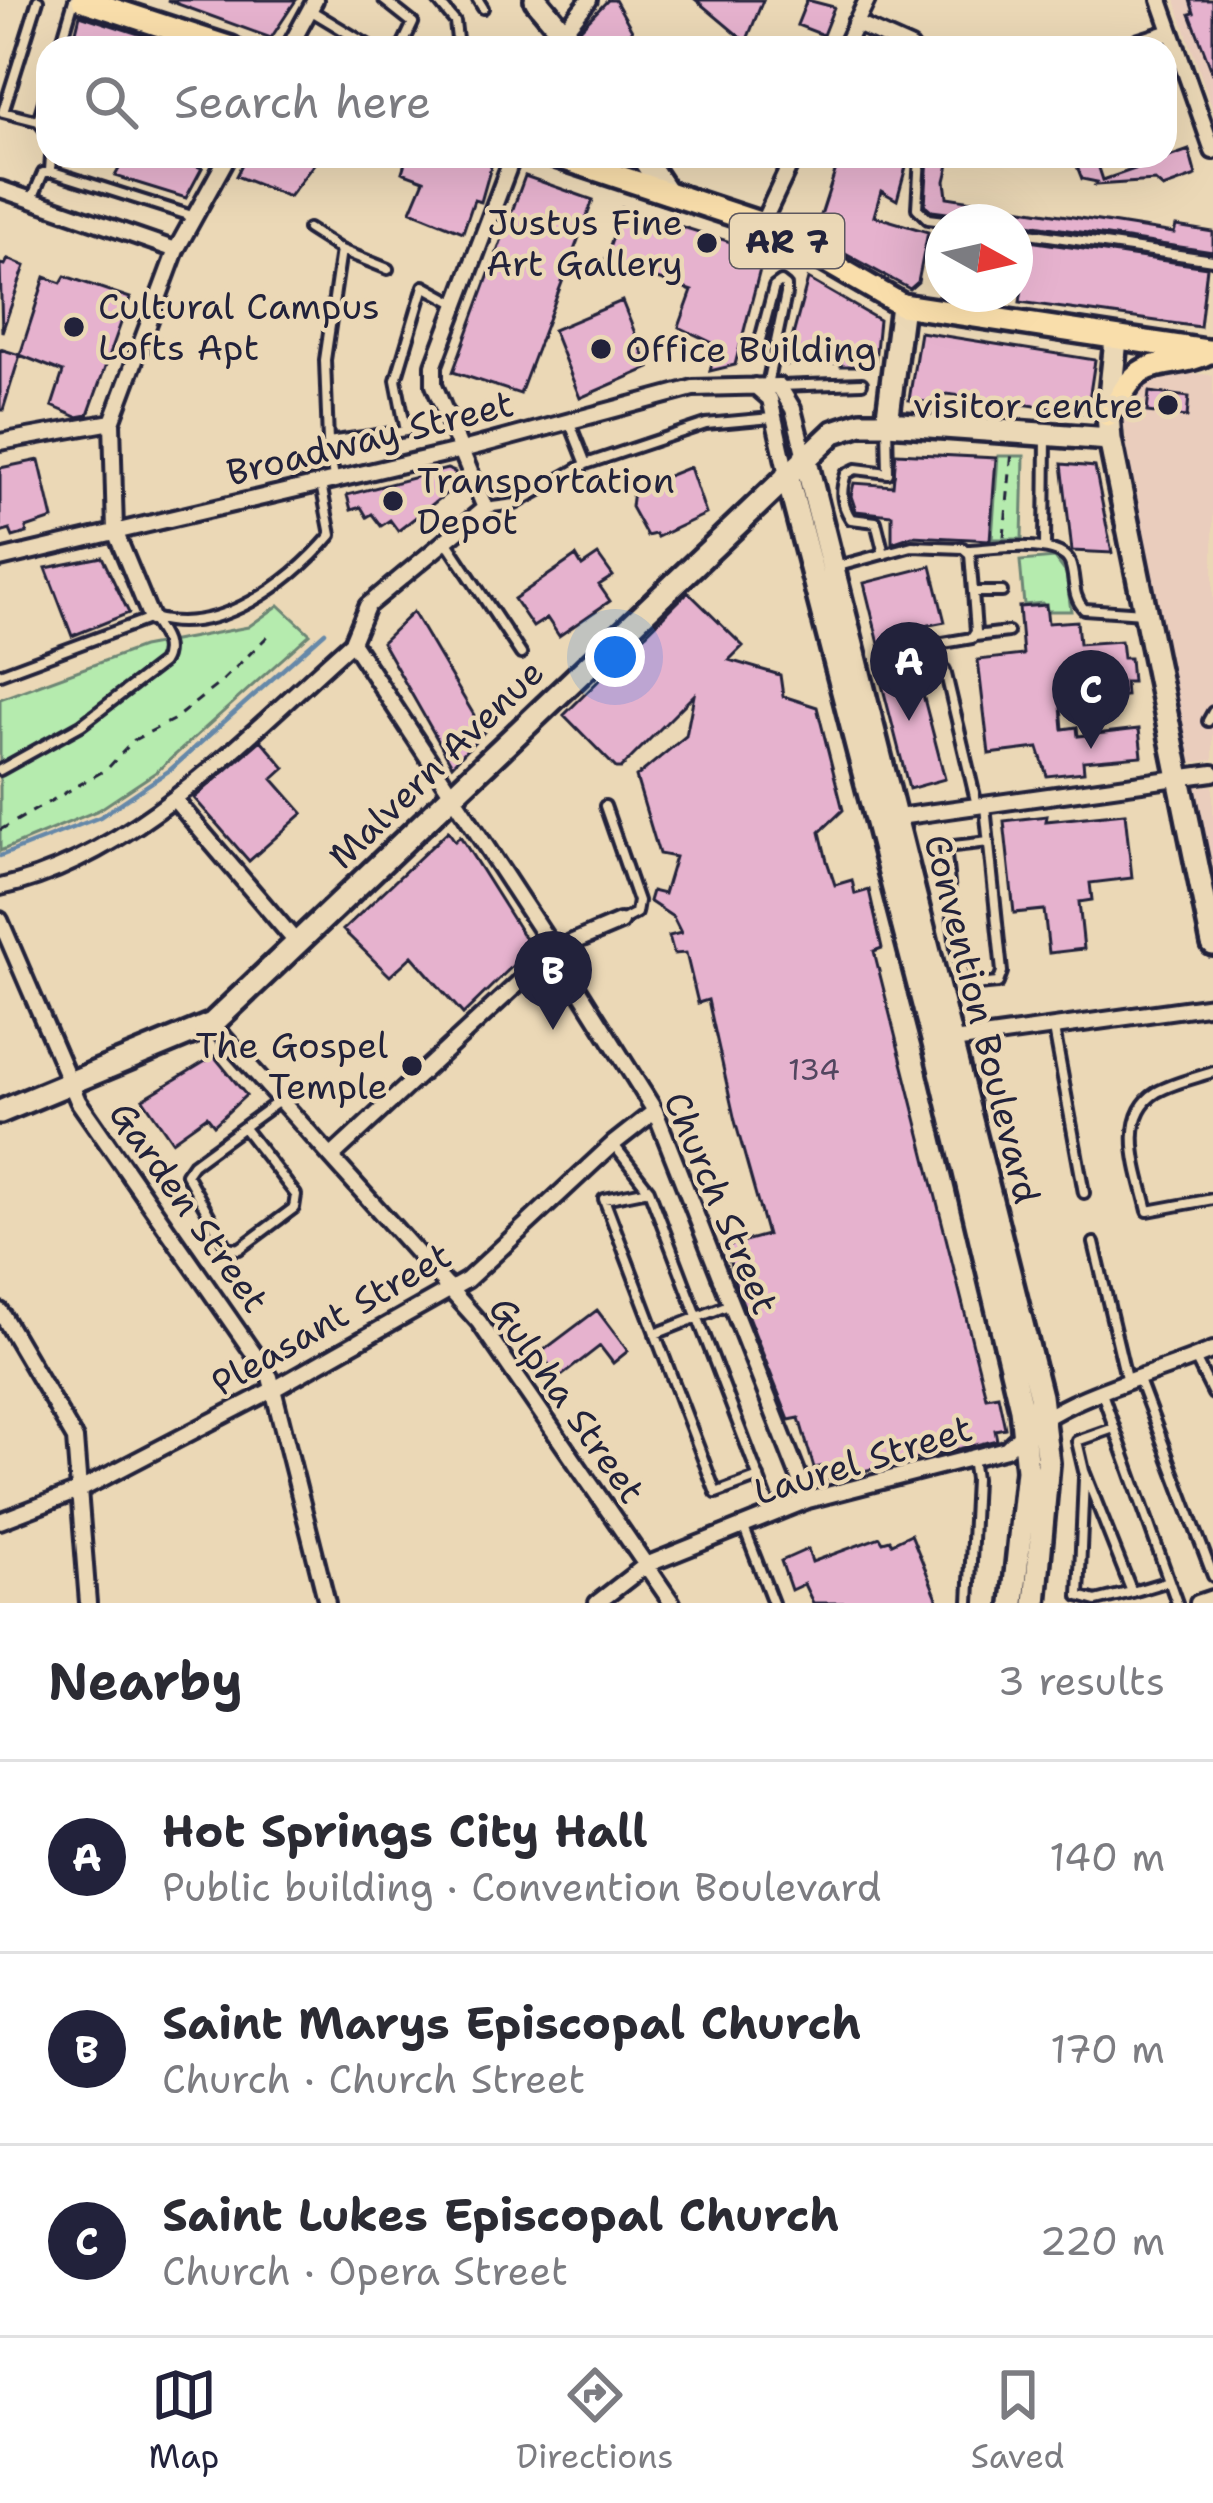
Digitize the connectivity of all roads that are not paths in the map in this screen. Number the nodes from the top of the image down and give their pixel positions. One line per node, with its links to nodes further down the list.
1 (38, 0): 26 (lane)
2 (74, 0): 13 (lane)
3 (87, 0): 14 (main road)
4 (384, 0): 17 (lane)
5 (437, 0): 18 (lane)
6 (536, 0): 19 (street)
7 (589, 0): 20 (street)
8 (867, 0): 11 (street)
9 (1160, 0): 12 (street)
10 (312, 5): 15 (street); 16 (lane)
11 (855, 23): 21 (street); 22 (street)
12 (1171, 32): 23 (street); 24 (street)
13 (64, 36)
14 (195, 36)
15 (295, 36)
16 (356, 36)
17 (407, 36)
18 (457, 36)
19 (559, 36)
20 (568, 36)
21 (849, 36)
22 (884, 36)
23 (1158, 36)
24 (1172, 36)
25 (1177, 49): 28 (street)
26 (3, 112): 27 (lane)
27 (36, 121)
28 (1213, 152)
29 (50, 168): 36 (lane)
30 (221, 168): 40 (street)
31 (508, 168): 49 (street)
32 (593, 168): 38 (main road, AR 7)
33 (650, 168): 38 (street)
34 (788, 168): 42 (street)
35 (919, 168): 41 (lane)
36 (50, 171): 39 (lane); 40 (lane)
37 (0, 189): 39 (street)
38 (666, 192): 42 (main road, AR 7)
39 (32, 199): 45 (street)
40 (194, 216): 45 (street)
41 (925, 216)
42 (762, 224): 50 (main road, AR 7)
43 (308, 229): 46 (lane)
44 (1033, 234): 47 (lane)
45 (176, 250): 59 (street)
46 (341, 250): 48 (lane); 64 (lane)
47 (1213, 260)
48 (388, 269)
49 (457, 304): 64 (lane); 65 (street)
50 (902, 305): 51 (main road, AR 7); 60 (street)
51 (1116, 340): 53 (main road, AR 7); 56 (street)
52 (757, 351): 55 (lane)
53 (1212, 352): 56 (main road)
54 (862, 383): 55 (lane)
55 (767, 385): 57 (street); 58 (street, Broadway Street); 66 (street)
56 (1108, 415): 62 (street)
57 (774, 418): 67 (lane); 68 (street)
58 (568, 420): 65 (street, Broadway Street); 67 (lane)
59 (112, 422): 63 (street); 71 (street)
60 (887, 423): 61 (street, Malvern Avenue); 66 (street, Malvern Avenue); 75 (lane)
61 (1046, 434): 62 (street, Malvern Avenue); 73 (lane)
62 (1110, 439): 80 (street)
63 (0, 442)
64 (328, 442): 69 (lane)
65 (462, 450): 69 (street, Broadway Street); 70 (street)
66 (805, 457): 68 (street, Malvern Avenue); 77 (street, Convention Boulevard)
67 (586, 464): 70 (lane)
68 (787, 475): 92 (street, Malvern Avenue); 96 (street, Convention Boulevard)
69 (328, 481): 71 (street, Broadway Street); 81 (lane)
70 (485, 508): 72 (street)
71 (115, 531): 76 (street, Broadway Street); 81 (street)
72 (445, 540): 84 (street); 86 (lane)
73 (1045, 548): 74 (lane); 80 (lane)
74 (968, 550): 75 (lane); 78 (lane)
75 (884, 554): 77 (lane)
76 (0, 559)
77 (833, 568): 96 (street, Convention Boulevard)
78 (973, 592): 79 (lane); 83 (lane)
79 (1002, 592)
80 (1145, 613): 91 (street)
81 (151, 618): 88 (lane); 89 (lane)
82 (1008, 632): 83 (lane)
83 (975, 635): 85 (lane)
84 (352, 641): 92 (street, Church Street); 93 (street)
85 (926, 646)
86 (521, 654)
87 (946, 670): 95 (lane)
88 (0, 674)
89 (0, 770)
90 (1213, 773): 91 (street)
91 (1179, 778): 95 (street); 102 (street)
92 (452, 795): 101 (street, Malvern Avenue); 103 (street, Church Street)
93 (174, 799): 98 (street); 101 (street)
94 (605, 806): 100 (lane)
95 (981, 806): 96 (street); 97 (lane)
96 (885, 819): 107 (street, Convention Boulevard); 131 (street, Convention Boulevard)
97 (988, 842): 97 (lane)
98 (0, 887)
99 (0, 920): 109 (street, Garden Street)
100 (620, 922): 103 (street)
101 (296, 942): 105 (street, Malvern Avenue)
102 (1213, 944)
103 (554, 950): 112 (street, Church Street); 115 (street)
104 (1213, 1006): 106 (street)
105 (212, 1024): 109 (street, Malvern Avenue); 110 (street, Gulpha Street)
106 (1054, 1027): 107 (street); 117 (lane)
107 (953, 1041): 131 (street, Convention Boulevard)
108 (1213, 1072): 118 (lane)
109 (69, 1084): 111 (street, Malvern Avenue); 128 (street, Garden Street)
110 (279, 1101): 113 (lane); 115 (street, Gulpha Street)
111 (0, 1112)
112 (655, 1112): 114 (street, Pleasant Street); 121 (street, Church Street)
113 (244, 1128): 113 (lane)
114 (613, 1144): 116 (lane); 120 (street, Pleasant Street)
115 (332, 1156): 120 (street, Gulpha Street)
116 (649, 1190): 123 (lane); 124 (lane)
117 (1084, 1192)
118 (1213, 1199)
119 (1094, 1243): 127 (lane)
120 (452, 1289): 128 (street, Pleasant Street); 141 (street, Gulpha Street)
121 (731, 1304): 123 (lane); 137 (street, Church Street)
122 (0, 1311): 136 (street)
123 (697, 1318): 124 (lane); 135 (lane)
124 (655, 1334): 135 (lane)
125 (1213, 1350): 126 (street, Laurel Street)
126 (1195, 1358): 127 (street, Laurel Street); 130 (lane)
127 (1133, 1382): 129 (street, Laurel Street); 142 (lane)
128 (274, 1389): 136 (street, Pleasant Street); 147 (street, Garden Street)
129 (1102, 1393): 131 (street, Laurel Street); 132 (lane)
130 (1213, 1394)
131 (1034, 1423): 133 (street, Laurel Street); 152 (street, Convention Boulevard); 153 (street, Convention Boulevard)
132 (1114, 1428): 134 (lane); 143 (lane)
133 (972, 1457): 137 (street, Laurel Street); 151 (lane)
134 (1084, 1471): 144 (lane); 144 (lane)
135 (759, 1477): 138 (lane)
136 (78, 1491): 139 (street, Pleasant Street); 146 (street)
137 (808, 1500): 138 (street, Laurel Street)
138 (773, 1515): 140 (street, Laurel Street)
139 (0, 1522)
140 (743, 1527): 141 (street, Laurel Street); 150 (lane)
141 (646, 1565): 148 (street, Laurel Street); 149 (street, Gulpha Street)
142 (1213, 1576)
143 (1169, 1581): 144 (lane); 154 (lane)
144 (1132, 1592)
145 (1213, 1598): 155 (street)
146 (88, 1603)
147 (327, 1603)
148 (597, 1603)
149 (672, 1603)
150 (773, 1603)
151 (968, 1603)
152 (1013, 1603)
153 (1035, 1603)
154 (1177, 1603)
155 (1198, 1603)

